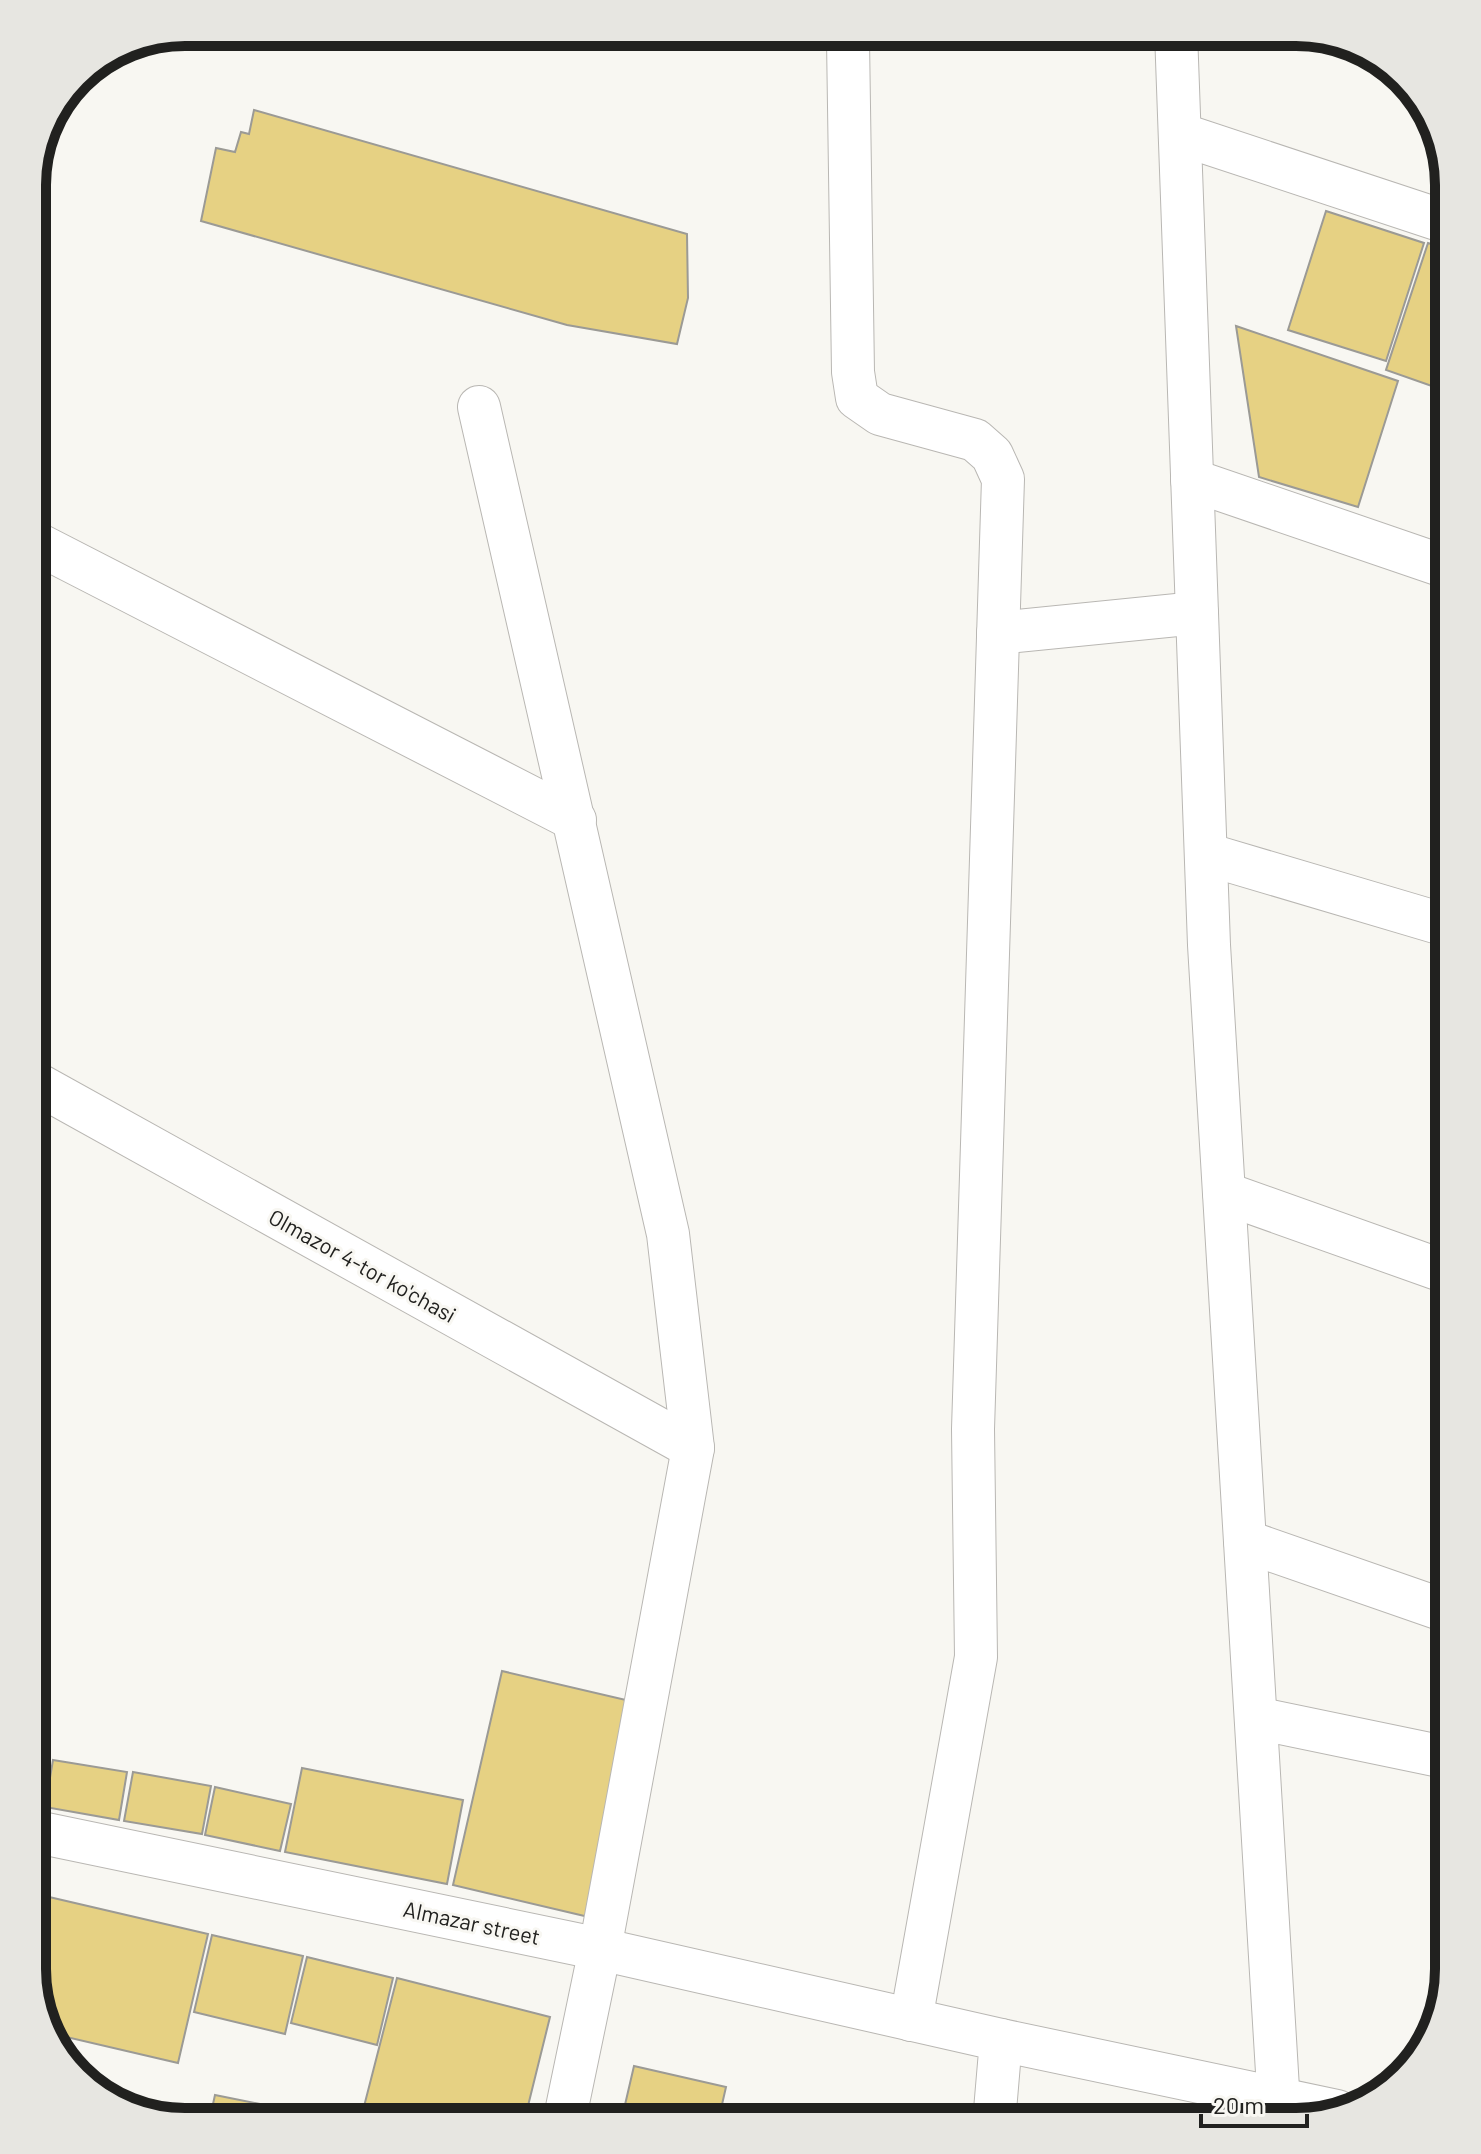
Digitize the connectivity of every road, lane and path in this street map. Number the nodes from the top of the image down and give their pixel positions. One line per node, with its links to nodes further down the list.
1 (848, 46): 10 (street)
2 (1177, 46): 3 (street)
3 (1180, 134): 4 (street); 6 (street)
4 (1435, 218)
5 (479, 407): 11 (street)
6 (1192, 480): 8 (street); 9 (street)
7 (46, 548): 11 (street)
8 (1435, 563)
9 (1197, 613): 10 (street); 12 (street)
10 (998, 633): 24 (street)
11 (575, 820): 17 (street)
12 (1206, 854): 13 (street); 15 (street)
13 (1435, 922)
14 (46, 1089): 17 (street, Olmazor 4-tor ko'chasi)
15 (1224, 1193): 16 (street); 18 (street)
16 (1435, 1268)
17 (693, 1448): 23 (street)
18 (1245, 1541): 19 (street); 20 (street)
19 (1435, 1607)
20 (1256, 1718): 21 (street); 29 (street)
21 (1435, 1755)
22 (46, 1834): 23 (street, Almazar street)
23 (600, 1949): 24 (street, Almazar street); 26 (street)
24 (911, 2020): 25 (street, Almazar street)
25 (1001, 2040): 27 (street); 28 (street, Almazar street)
26 (567, 2108)
27 (995, 2108)
28 (1268, 2108)
29 (1280, 2108)

